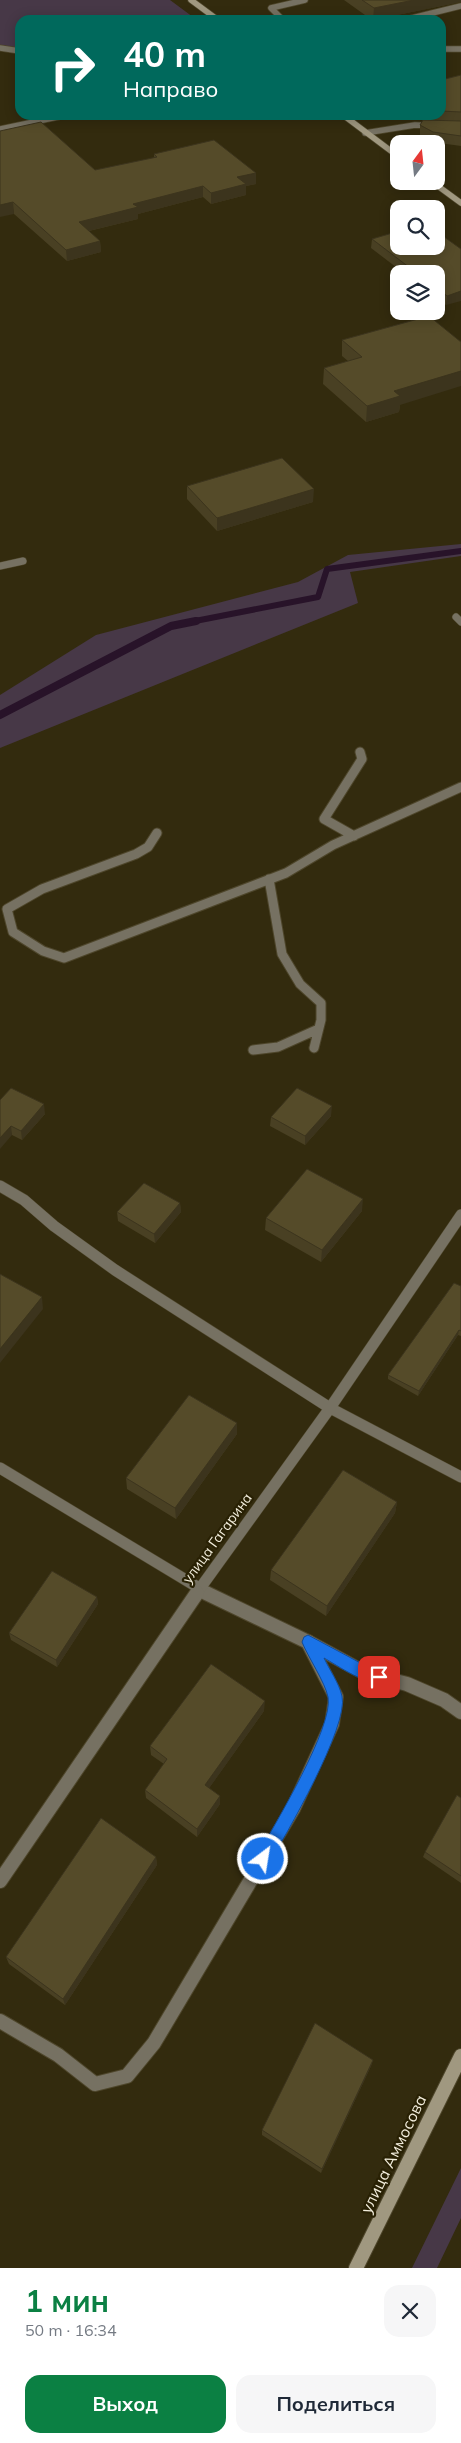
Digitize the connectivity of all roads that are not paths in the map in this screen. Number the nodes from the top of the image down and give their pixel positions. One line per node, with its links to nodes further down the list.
1 (191, 0): 4 (street)
2 (305, 0): 5 (street)
3 (461, 6): 6 (street)
4 (211, 15)
5 (278, 15)
6 (424, 15)
7 (0, 48): 10 (street)
8 (446, 49): 9 (street)
9 (461, 49)
10 (15, 50)
11 (43, 120): 14 (street)
12 (349, 120): 15 (street)
13 (461, 127): 15 (street)
14 (0, 129)
15 (365, 133): 16 (street)
16 (390, 151)
17 (444, 190): 18 (street)
18 (461, 203)
19 (24, 562): 20 (street)
20 (0, 566)
21 (360, 752): 24 (street)
22 (461, 787): 24 (street)
23 (157, 833): 25 (street)
24 (354, 836): 25 (street)
25 (269, 879): 26 (street)
26 (316, 1030): 27 (street); 28 (street)
27 (314, 1048)
28 (253, 1050)
29 (0, 1186): 31 (street)
30 (461, 1215): 31 (street, улица Гагарина)
31 (330, 1408): 33 (street); 34 (street, улица Гагарина)
32 (0, 1468): 34 (street)
33 (461, 1477)
34 (199, 1589): 35 (street); 37 (street, улица Гагарина)
35 (308, 1642): 36 (street); 38 (street)
36 (461, 1712)
37 (0, 1881)
38 (0, 2021)
39 (460, 2059): 40 (street, улица Аммосова)
40 (356, 2268)

